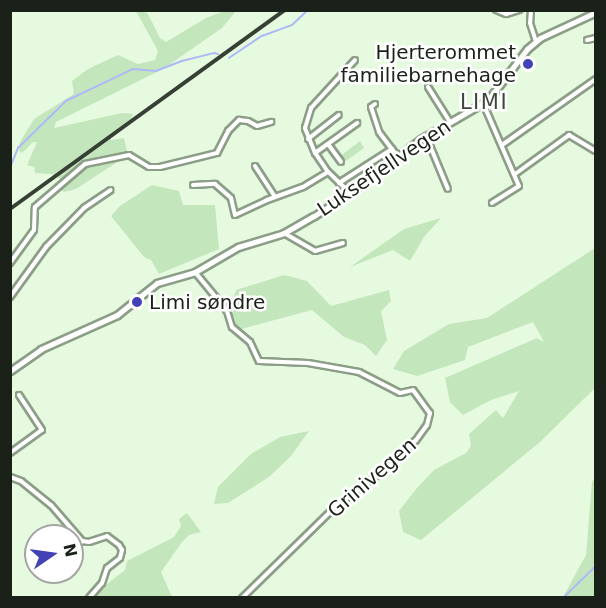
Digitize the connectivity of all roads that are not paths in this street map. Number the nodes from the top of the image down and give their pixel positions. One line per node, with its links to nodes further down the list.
1 (496, 10): 2 (street)
2 (519, 10)
3 (531, 10): 7 (street)
4 (596, 12): 7 (main road, Luksefjellvegen)
5 (596, 38): 6 (street)
6 (587, 40)
7 (536, 41): 11 (main road, Luksefjellvegen)
8 (355, 60): 18 (street)
9 (596, 79): 20 (street)
10 (428, 87): 15 (street)
11 (483, 103): 15 (main road, Luksefjellvegen); 20 (street)
12 (375, 104): 21 (street)
13 (339, 115): 18 (street)
14 (271, 122): 38 (street)
15 (450, 122): 17 (main road, Luksefjellvegen)
16 (358, 130): 19 (street)
17 (426, 136): 24 (main road, Luksefjellvegen); 31 (street)
18 (308, 139): 23 (street)
19 (328, 144): 23 (street); 25 (street)
20 (502, 145): 28 (street)
21 (394, 150): 24 (street); 29 (street)
22 (596, 151): 28 (street)
23 (315, 153): 27 (street)
24 (398, 156): 33 (main road, Luksefjellvegen)
25 (341, 162)
26 (255, 166): 34 (street)
27 (328, 172): 29 (street); 34 (street)
28 (515, 174): 35 (street)
29 (339, 183): 33 (street)
30 (193, 185): 34 (street)
31 (448, 189)
32 (111, 190): 41 (street)
33 (350, 193): 36 (main road, Luksefjellvegen)
34 (275, 196)
35 (492, 203)
36 (284, 233): 37 (street, Luksefjellvegen); 39 (main road, Luksefjellvegen)
37 (343, 243)
38 (10, 262)
39 (195, 272): 43 (main road, Luksefjellvegen); 48 (street, Grinivegen)
40 (10, 285): 41 (street)
41 (16, 291): 42 (street)
42 (10, 297)
43 (10, 371)
44 (19, 396): 45 (street)
45 (10, 453)
46 (10, 477): 47 (street)
47 (88, 597)
48 (242, 597)

